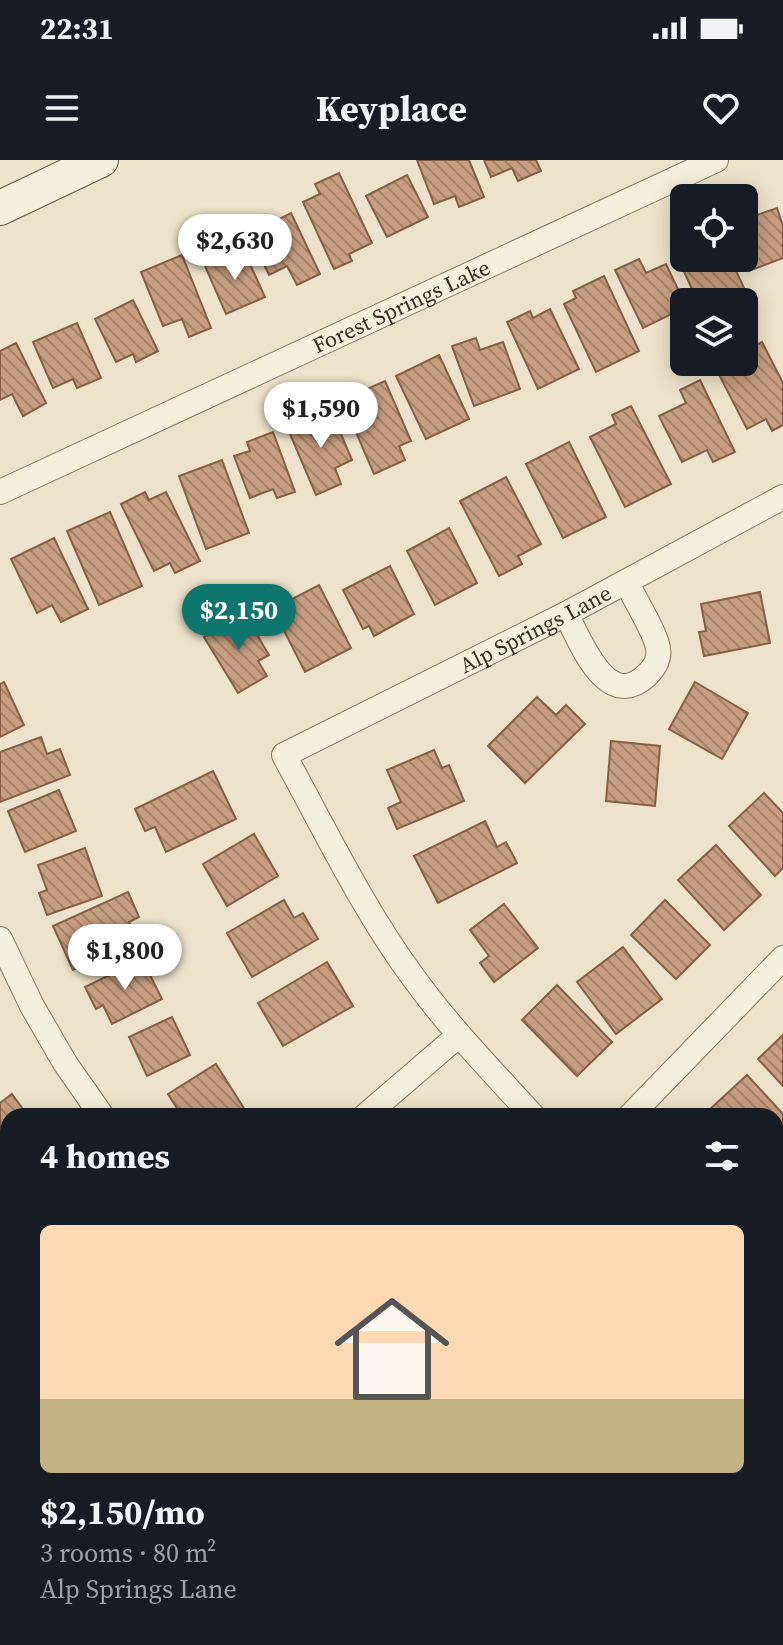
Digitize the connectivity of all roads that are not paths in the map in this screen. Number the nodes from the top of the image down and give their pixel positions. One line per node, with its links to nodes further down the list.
1 (101, 160): 3 (main road)
2 (716, 160): 4 (street, Forest Springs Lake)
3 (0, 208)
4 (0, 492)
5 (783, 497): 6 (street, Alp Springs Lane)
6 (626, 582): 7 (street, Alp Springs Lane); 7 (street)
7 (566, 614): 10 (street, Alp Springs Lane)
8 (0, 939): 11 (street)
9 (783, 958): 14 (street)
10 (459, 1035): 12 (street); 13 (street)
11 (96, 1108)
12 (374, 1108)
13 (526, 1108)
14 (638, 1108)

